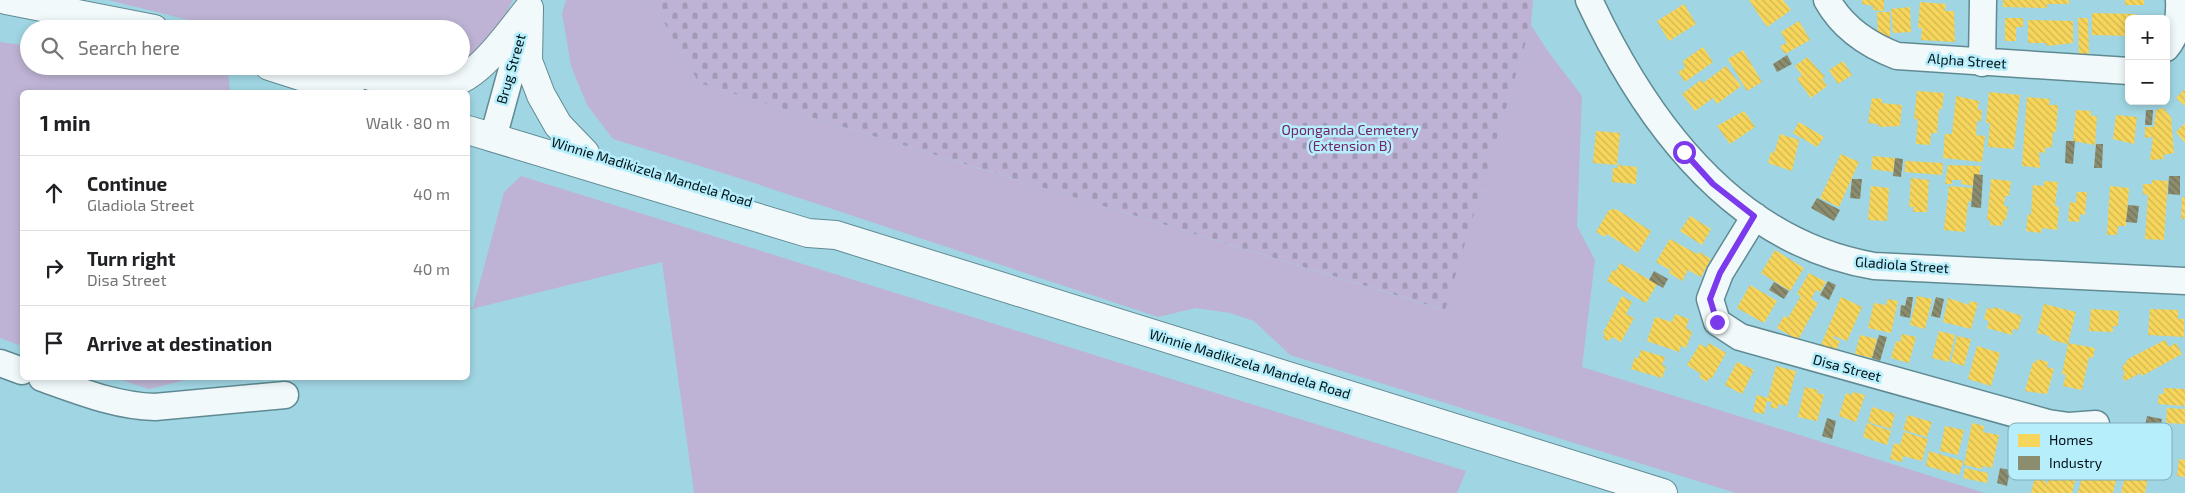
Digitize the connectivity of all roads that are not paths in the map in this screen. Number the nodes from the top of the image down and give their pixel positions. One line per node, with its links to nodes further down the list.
1 (6, 0): 7 (main road)
2 (1589, 0): 21 (street, Gladiola Street)
3 (1827, 0): 9 (street, Alpha Street)
4 (1983, 0): 9 (street)
5 (2179, 0): 8 (street)
6 (530, 4): 11 (main road); 19 (street, Brug Street); 20 (main road)
7 (108, 20)
8 (2170, 44)
9 (1982, 62): 10 (street, Alpha Street)
10 (2125, 70)
11 (470, 73)
12 (297, 75): 16 (main road)
13 (368, 75): 15 (main road)
14 (466, 75): 15 (main road)
15 (383, 79): 17 (main road)
16 (344, 90)
17 (416, 90)
18 (470, 112): 19 (main road, Winnie Madikizela Mandela Road)
19 (486, 130): 20 (main road, Winnie Madikizela Mandela Road); 22 (main road, Winnie Madikizela Mandela Road)
20 (585, 153): 22 (main road, Winnie Madikizela Mandela Road)
21 (1754, 216): 23 (street, Gladiola Street); 28 (street, Disa Street)
22 (836, 235): 29 (main road, Winnie Madikizela Mandela Road)
23 (2185, 281)
24 (0, 363): 25 (street)
25 (20, 370)
26 (48, 380): 27 (street)
27 (285, 395)
28 (2048, 423)
29 (1663, 493)

